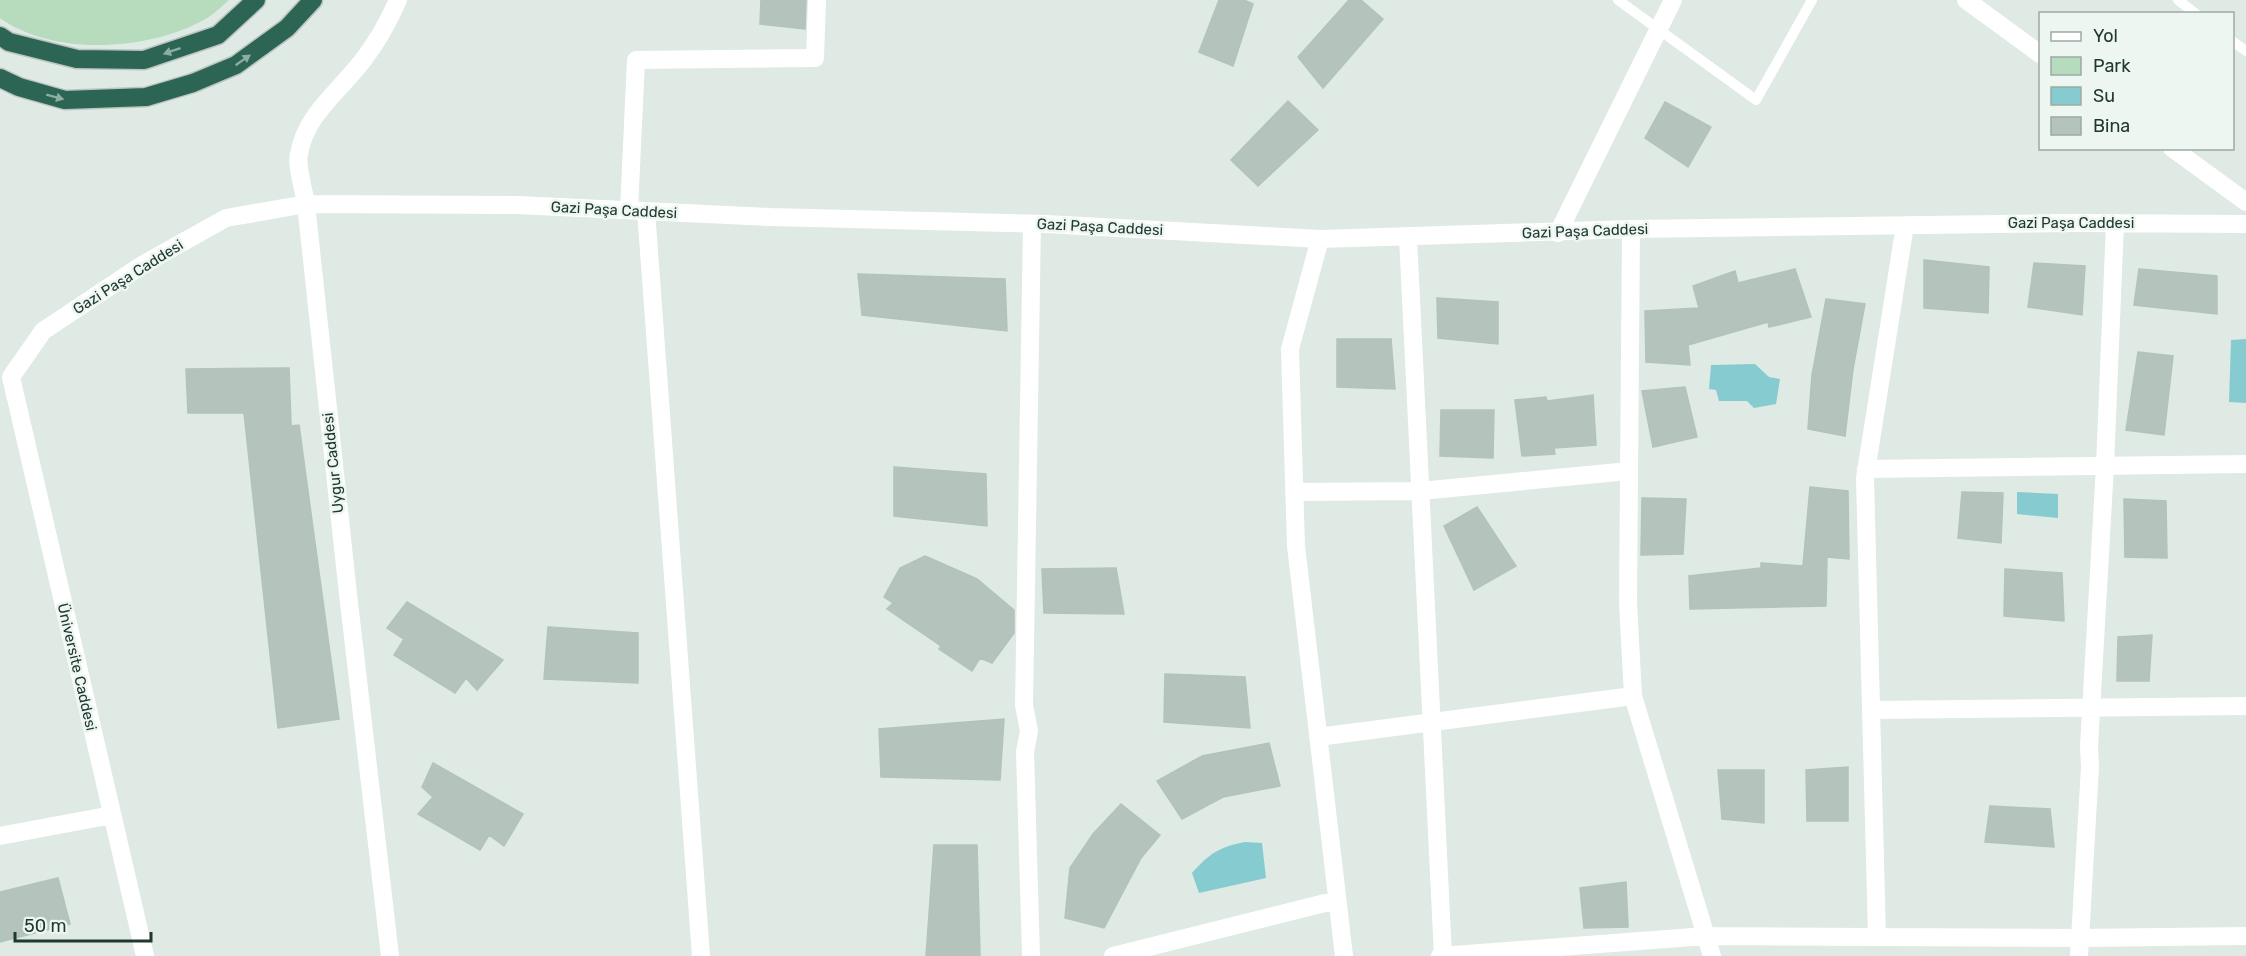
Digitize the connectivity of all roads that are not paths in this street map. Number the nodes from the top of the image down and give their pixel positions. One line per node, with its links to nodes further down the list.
1 (256, 0): 12 (highway, one-way to 12)
2 (313, 0): 14 (highway, one-way to 2)
3 (398, 0): 17 (street, Uygur Caddesi)
4 (817, 0): 18 (street)
5 (1618, 0): 11 (lane)
6 (1673, 0): 11 (street)
7 (1812, 0): 11 (lane)
8 (1966, 0): 13 (street)
9 (2178, 0): 10 (lane)
10 (2193, 12)
11 (1659, 30): 24 (street)
12 (0, 36)
13 (2039, 53)
14 (0, 78)
15 (2175, 150): 16 (street)
16 (2246, 201)
17 (306, 204): 18 (street, Gazi Paşa Caddesi); 27 (street, Gazi Paşa Caddesi); 48 (street, Uygur Caddesi)
18 (638, 211): 20 (street, Gazi Paşa Caddesi); 49 (street)
19 (2115, 223): 21 (street, Gazi Paşa Caddesi); 22 (street, Gazi Paşa Caddesi); 29 (street)
20 (1032, 224): 26 (street, Gazi Paşa Caddesi); 50 (street)
21 (2246, 224)
22 (1905, 225): 23 (street, Gazi Paşa Caddesi); 30 (street)
23 (1631, 229): 24 (street, Gazi Paşa Caddesi); 31 (street)
24 (1558, 232): 25 (street, Gazi Paşa Caddesi)
25 (1408, 237): 26 (street, Gazi Paşa Caddesi); 32 (street)
26 (1320, 239): 33 (street)
27 (11, 378): 40 (street, Üniversite Caddesi)
28 (2246, 464): 29 (street)
29 (2105, 466): 30 (street); 36 (street)
30 (1866, 469): 37 (street)
31 (1629, 471): 32 (street); 34 (street)
32 (1420, 491): 33 (street); 38 (street)
33 (1294, 492): 39 (street)
34 (1633, 696): 38 (street); 43 (street)
35 (2246, 706): 36 (street)
36 (2091, 708): 37 (street); 46 (street)
37 (1871, 710): 45 (street)
38 (1432, 723): 39 (street); 53 (street)
39 (1318, 737): 42 (street)
40 (112, 815): 41 (street); 47 (street, Üniversite Caddesi)
41 (0, 836)
42 (1337, 900): 51 (street); 52 (street)
43 (1706, 936): 45 (street); 53 (street); 54 (street)
44 (2246, 936): 46 (street)
45 (1877, 937): 46 (street)
46 (2079, 947)
47 (145, 956)
48 (390, 956)
49 (701, 956)
50 (1031, 956)
51 (1113, 956)
52 (1344, 956)
53 (1442, 956)
54 (1712, 956)

